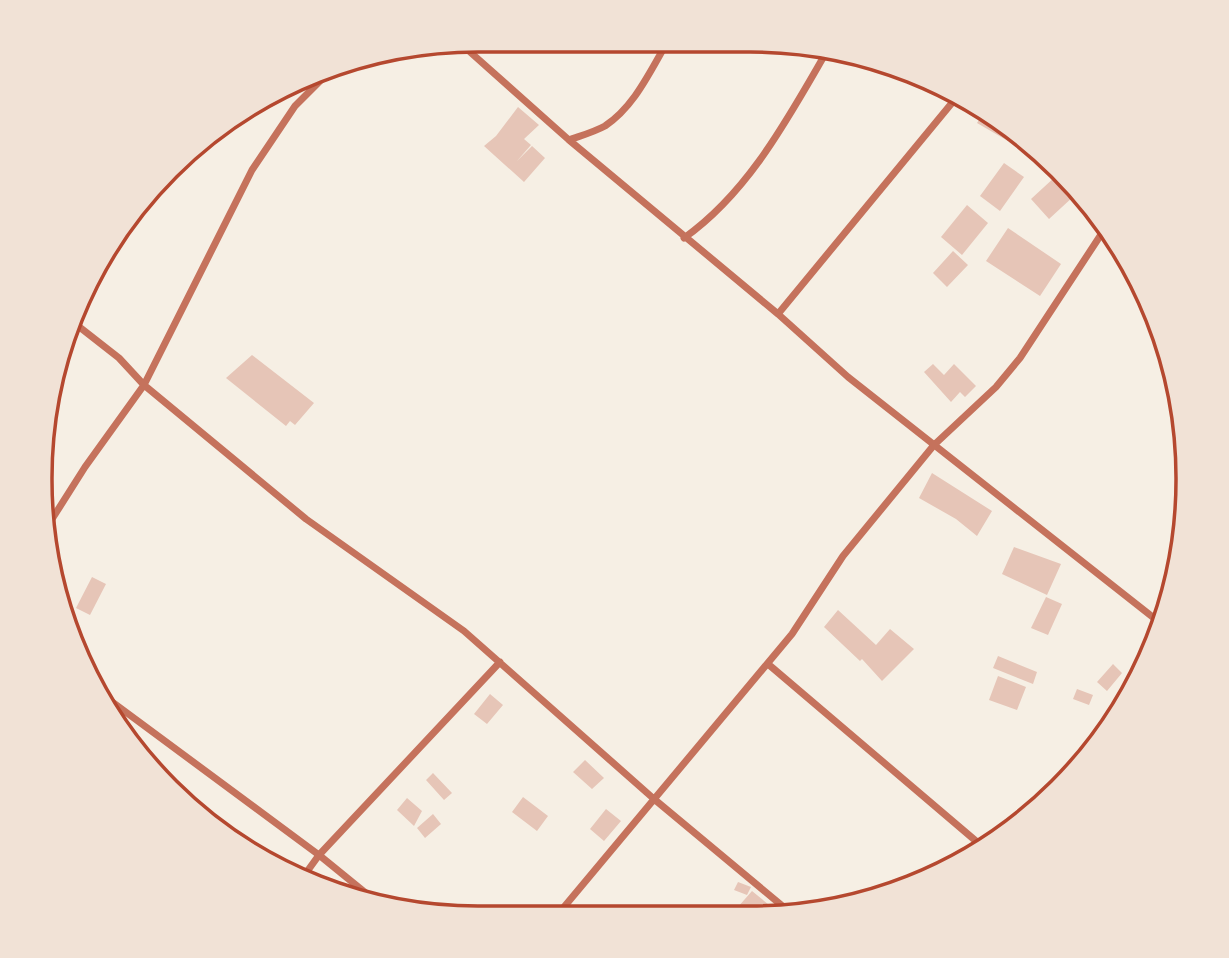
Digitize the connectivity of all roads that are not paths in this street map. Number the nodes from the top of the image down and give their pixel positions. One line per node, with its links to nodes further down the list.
1 (470, 52): 6 (street)
2 (661, 52): 6 (street)
3 (822, 59): 8 (street)
4 (316, 85): 11 (street)
5 (952, 103): 9 (street)
6 (569, 141): 8 (street)
7 (1100, 236): 12 (street)
8 (684, 238): 9 (street)
9 (778, 314): 12 (street)
10 (80, 328): 11 (street)
11 (144, 384): 13 (street); 15 (street)
12 (934, 445): 14 (street); 16 (street)
13 (54, 516)
14 (1154, 617)
15 (500, 662): 18 (street); 20 (street)
16 (768, 664): 18 (street); 19 (street)
17 (119, 707): 20 (street)
18 (654, 799): 23 (street); 24 (street)
19 (976, 841)
20 (319, 855): 21 (street); 22 (street)
21 (308, 870)
22 (360, 888)
23 (777, 905)
24 (565, 906)

